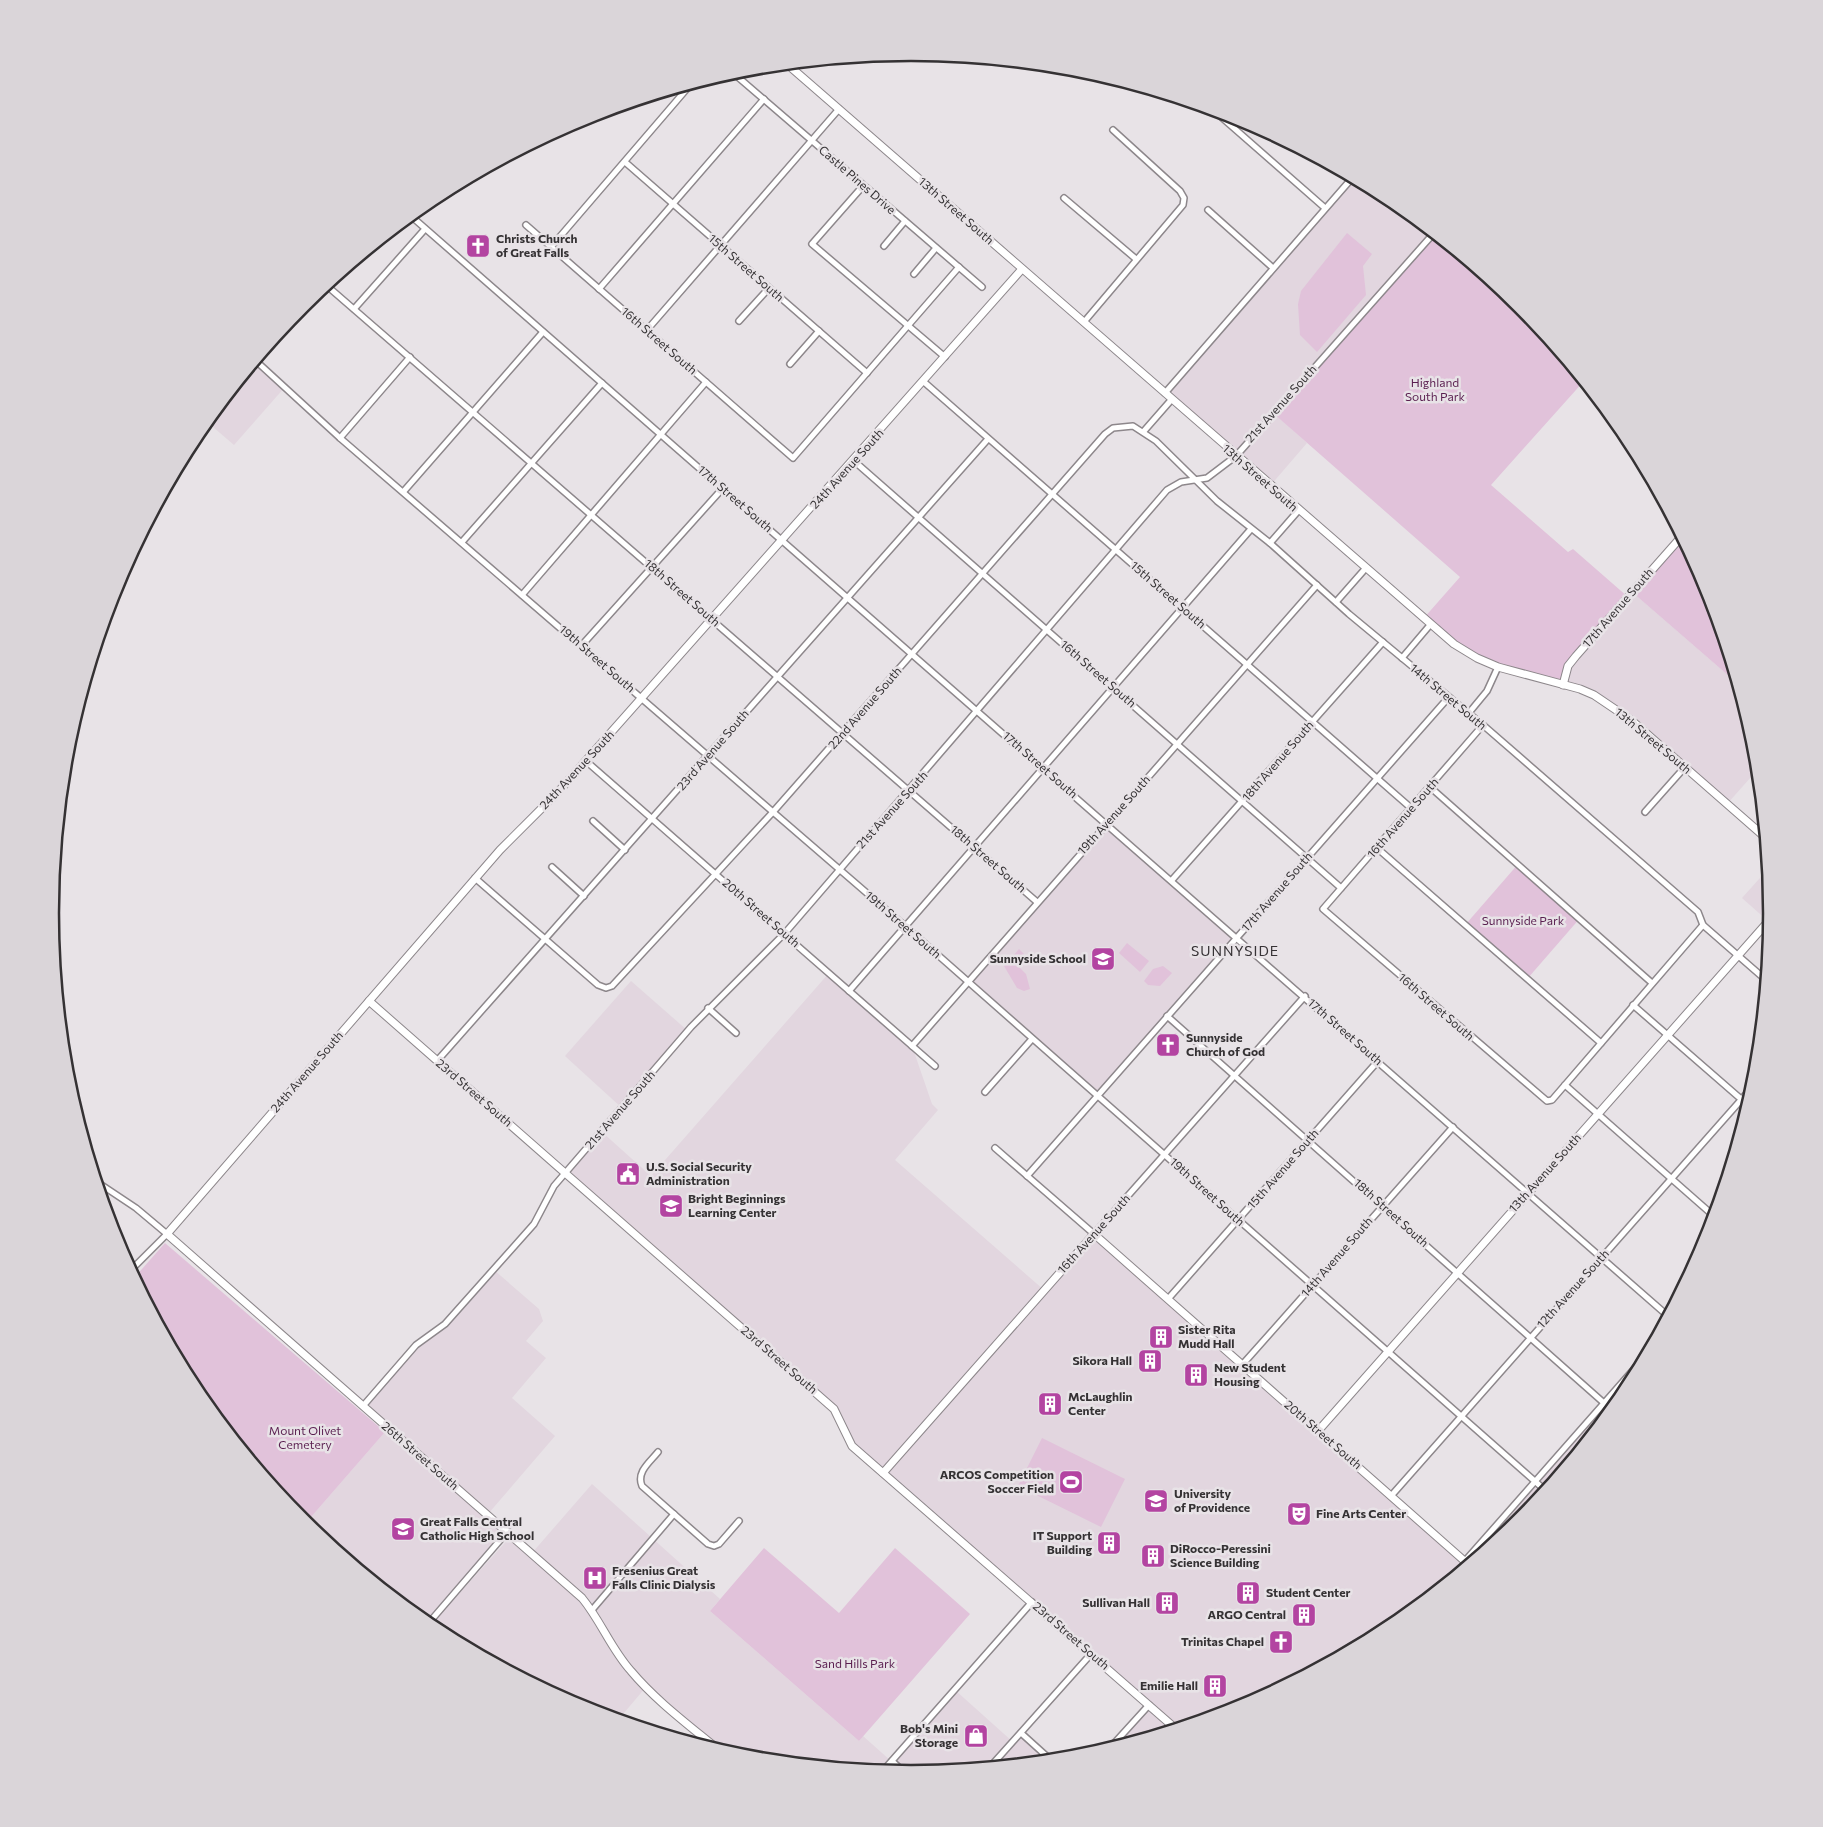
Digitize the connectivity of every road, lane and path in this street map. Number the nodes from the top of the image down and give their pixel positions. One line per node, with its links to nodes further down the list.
1 (793, 69): 5 (street, 13th Street South)
2 (739, 78): 4 (street, Castle Pines Drive)
3 (684, 92): 9 (street)
4 (764, 100): 8 (street, Castle Pines Drive); 13 (street)
5 (839, 109): 8 (street); 28 (street, 13th Street South)
6 (1226, 122): 14 (street)
7 (1113, 130): 25 (street)
8 (811, 140): 11 (street, Castle Pines Drive); 21 (street)
9 (625, 162): 13 (street, 15th Street South); 23 (street)
10 (1349, 182): 14 (street)
11 (863, 186): 17 (street, Castle Pines Drive); 37 (street)
12 (1064, 198): 25 (street)
13 (673, 204): 21 (street, 15th Street South); 33 (street)
14 (1325, 208): 27 (street)
15 (1208, 210): 27 (street)
16 (415, 220): 19 (street, 17th Street South)
17 (905, 222): 22 (street); 24 (street, Castle Pines Drive)
18 (526, 225): 23 (street, 16th Street South)
19 (425, 229): 34 (street); 40 (street, 17th Street South)
20 (1431, 237): 57 (street, 21st Avenue South)
21 (720, 245): 31 (street, 15th Street South); 38 (street)
22 (884, 246)
23 (551, 247): 33 (street, 16th Street South)
24 (936, 248): 26 (street, Castle Pines Drive); 29 (street)
25 (1136, 259): 36 (street)
26 (959, 268): 30 (street, Castle Pines Drive); 37 (street)
27 (1273, 268): 49 (street)
28 (1022, 269): 36 (street, 13th Street South); 42 (street, 24th Avenue South)
29 (914, 274)
30 (982, 287)
31 (769, 288): 35 (street); 39 (street, 15th Street South)
32 (331, 289): 34 (street, 18th Street South)
33 (599, 289): 38 (street, 16th Street South)
34 (354, 309): 41 (street, 18th Street South)
35 (739, 321)
36 (1084, 322): 49 (street, 13th Street South)
37 (908, 326): 42 (street); 45 (street)
38 (647, 330): 46 (street, 16th Street South)
39 (819, 331): 44 (street); 45 (street, 15th Street South)
40 (543, 332): 48 (street, 17th Street South); 51 (street)
41 (410, 357): 51 (street, 18th Street South); 55 (street)
42 (945, 358): 47 (street, 24th Avenue South)
43 (259, 364): 55 (street, 19th Street South)
44 (790, 364)
45 (867, 373): 46 (street, 16th Street South)
46 (706, 382): 54 (street)
47 (924, 382): 56 (street, 15th Street South); 58 (street, 24th Avenue South)
48 (602, 383): 54 (street, 17th Street South); 59 (street)
49 (1164, 394): 50 (street, 13th Street South)
50 (1172, 399): 53 (street); 57 (street, 13th Street South)
51 (472, 411): 59 (street, 18th Street South); 62 (street)
52 (1122, 426): 53 (street, 14th Street South); 63 (street, 22nd Avenue South)
53 (1144, 431): 60 (street, 14th Street South)
54 (661, 435): 61 (street, 17th Street South); 65 (street)
55 (340, 438): 62 (street, 19th Street South)
56 (988, 440): 63 (street, 15th Street South); 66 (street, 23rd Avenue South)
57 (1236, 456): 60 (street, 21st Avenue South); 64 (street, 13th Street South)
58 (854, 461): 66 (street, 16th Street South); 68 (street, 24th Avenue South)
59 (532, 463): 65 (street, 18th Street South); 70 (street)
60 (1197, 480): 67 (street, 14th Street South); 72 (street, 21st Avenue South)
61 (723, 488): 68 (street, 17th Street South); 73 (street)
62 (404, 491): 70 (street, 19th Street South)
63 (1052, 495): 72 (street, 15th Street South); 75 (street, 22nd Avenue South)
64 (1298, 511): 71 (street); 74 (street, 13th Street South)
65 (591, 514): 73 (street, 18th Street South); 77 (street)
66 (918, 518): 75 (street, 16th Street South); 78 (street, 23rd Avenue South)
67 (1251, 529): 71 (street, 14th Street South); 80 (street)
68 (783, 540): 78 (street, 17th Street South); 81 (street, 24th Avenue South)
69 (1678, 540): 91 (street, 17th Avenue South)
70 (462, 542): 77 (street, 19th Street South)
71 (1270, 543): 76 (street, 14th Street South)
72 (1116, 550): 80 (street, 15th Street South); 83 (street, 21st Avenue South)
73 (653, 568): 81 (street, 18th Street South); 85 (street)
74 (1365, 569): 79 (street); 82 (street, 13th Street South)
75 (982, 574): 83 (street, 16th Street South); 86 (street, 22nd Avenue South)
76 (1317, 584): 79 (street, 14th Street South); 88 (street, 19th Avenue South)
77 (522, 595): 85 (street, 19th Street South)
78 (848, 596): 86 (street, 17th Street South); 90 (street, 23rd Avenue South)
79 (1336, 602): 84 (street, 14th Street South)
80 (1182, 608): 88 (street, 15th Street South); 92 (street)
81 (712, 620): 90 (street, 18th Street South); 94 (street, 24th Avenue South)
82 (1430, 625): 87 (street); 89 (street, 13th Street South)
83 (1048, 631): 92 (street, 16th Street South); 95 (street, 21st Avenue South)
84 (1382, 642): 87 (street, 14th Street South); 97 (street, 18th Avenue South)
85 (582, 645): 94 (street, 19th Street South)
86 (912, 653): 95 (street, 17th Street South); 99 (street, 22nd Avenue South)
87 (1402, 658): 93 (street, 14th Street South)
88 (1248, 665): 97 (street, 15th Street South); 100 (street, 19th Avenue South)
89 (1498, 667): 91 (street, 13th Street South); 96 (street)
90 (777, 677): 99 (street, 18th Street South); 101 (street, 23rd Avenue South)
91 (1563, 685): 104 (street, 13th Street South)
92 (1113, 687): 100 (street, 16th Street South); 103 (street)
93 (1448, 698): 96 (street, 14th Street South); 105 (street, 17th Avenue South)
94 (642, 699): 101 (street, 19th Street South); 102 (street, 24th Avenue South)
95 (978, 711): 103 (street, 17th Street South); 107 (street, 21st Avenue South)
96 (1468, 714): 98 (street, 14th Street South)
97 (1312, 722): 105 (street, 15th Street South); 108 (street, 18th Avenue South)
98 (1483, 726): 106 (street, 16th Avenue South); 129 (street, 14th Street South)
99 (843, 734): 107 (street, 18th Street South); 110 (street, 22nd Avenue South)
100 (1178, 743): 108 (street, 16th Street South); 114 (street, 19th Avenue South)
101 (707, 757): 110 (street, 19th Street South); 112 (street, 23rd Avenue South)
102 (586, 761): 112 (street, 20th Street South); 123 (street, 24th Avenue South)
103 (1042, 767): 114 (street, 17th Street South); 116 (street)
104 (1685, 767): 111 (street); 115 (street, 13th Street South)
105 (1377, 778): 109 (street, 15th Street South); 119 (street, 17th Avenue South)
106 (1430, 787): 109 (street, 16th Avenue South); 138 (street)
107 (909, 791): 116 (street, 18th Street South); 121 (street, 21st Avenue South)
108 (1242, 801): 119 (street, 16th Street South); 124 (street, 18th Avenue South)
109 (1411, 808): 117 (street, 16th Avenue South)
110 (773, 812): 121 (street, 19th Street South); 122 (street, 22nd Avenue South)
111 (1645, 812)
112 (652, 819): 118 (street, 23rd Avenue South); 122 (street, 20th Street South)
113 (593, 821): 118 (street)
114 (1107, 823): 124 (street, 17th Street South); 127 (street, 19th Avenue South)
115 (1760, 832)
116 (974, 846): 127 (street, 18th Street South); 130 (street)
117 (1377, 848): 125 (street, 16th Avenue South); 148 (street)
118 (625, 850): 126 (street, 23rd Avenue South)
119 (1306, 858): 125 (street, 16th Street South); 133 (street, 17th Avenue South)
120 (552, 867): 126 (street)
121 (839, 869): 130 (street, 19th Street South); 132 (street, 21st Avenue South)
122 (717, 875): 132 (street, 20th Street South); 134 (street, 22nd Avenue South)
123 (475, 878): 134 (street); 141 (street, 24th Avenue South)
124 (1172, 880): 133 (street, 17th Street South)
125 (1341, 888): 128 (street, 16th Avenue South)
126 (584, 896): 134 (street, 23rd Avenue South)
127 (1037, 902): 137 (street, 19th Avenue South)
128 (1323, 909): 154 (street, 16th Street South)
129 (1703, 925): 135 (street, 14th Street South); 138 (street)
130 (905, 926): 137 (street, 19th Street South); 139 (street)
131 (1764, 927): 135 (street, 13th Avenue South)
132 (785, 933): 139 (street, 20th Street South); 143 (street, 21st Avenue South)
133 (1237, 937): 140 (street, 17th Street South); 144 (street, 17th Avenue South)
134 (545, 940): 150 (street, 23rd Avenue South)
135 (1738, 955): 136 (street, 14th Street South); 146 (street, 13th Avenue South)
136 (1761, 976)
137 (968, 982): 147 (street, 19th Street South); 149 (street, 19th Avenue South)
138 (1652, 983): 142 (street)
139 (849, 991): 149 (street, 20th Street South)
140 (1304, 996): 151 (street, 17th Street South); 153 (street, 16th Avenue South)
141 (369, 1001): 150 (street, 23rd Street South); 172 (street, 24th Avenue South)
142 (1633, 1005): 146 (street); 148 (street)
143 (708, 1008): 145 (street); 164 (street, 21st Avenue South)
144 (1167, 1016): 153 (street, 18th Street South); 156 (street, 17th Avenue South)
145 (736, 1033)
146 (1667, 1034): 158 (street); 159 (street, 13th Avenue South)
147 (1032, 1039): 155 (street); 156 (street, 19th Street South)
148 (1601, 1042): 154 (street)
149 (912, 1046): 152 (street, 20th Street South)
150 (437, 1061): 164 (street, 23rd Street South)
151 (1378, 1061): 160 (street, 17th Street South); 161 (street, 15th Avenue South)
152 (935, 1066)
153 (1234, 1076): 161 (street, 18th Street South); 163 (street, 16th Avenue South)
154 (1565, 1085): 159 (street)
155 (985, 1092)
156 (1097, 1096): 163 (street, 19th Street South); 165 (street, 17th Avenue South)
157 (1744, 1097): 158 (street, 12th Avenue South)
158 (1742, 1099): 166 (street, 12th Avenue South)
159 (1598, 1114): 166 (street); 168 (street, 13th Avenue South)
160 (1453, 1127): 168 (street, 17th Street South); 169 (street, 14th Avenue South)
161 (1308, 1140): 169 (street, 18th Street South); 171 (street, 15th Avenue South)
162 (995, 1148): 165 (street, 20th Street South)
163 (1164, 1155): 171 (street, 19th Street South); 173 (street, 16th Avenue South)
164 (566, 1173): 185 (street, 21st Avenue South); 190 (street, 23rd Street South)
165 (1027, 1176): 173 (street, 20th Street South)
166 (1672, 1178): 170 (street); 174 (street, 12th Avenue South)
167 (104, 1186): 172 (street, 26th Street South)
168 (1528, 1192): 174 (street, 17th Street South); 176 (street, 13th Avenue South)
169 (1382, 1206): 176 (street, 18th Street South); 177 (street, 14th Avenue South)
170 (1710, 1212)
171 (1238, 1220): 177 (street, 19th Street South); 178 (street, 15th Avenue South)
172 (167, 1234): 175 (street, 24th Avenue South); 185 (street, 26th Street South)
173 (1094, 1234): 178 (street, 20th Street South); 190 (street, 16th Avenue South)
174 (1602, 1257): 179 (street, 17th Street South); 180 (street, 12th Avenue South)
175 (135, 1265)
176 (1457, 1272): 180 (street, 18th Street South); 181 (street, 13th Avenue South)
177 (1313, 1285): 181 (street, 19th Street South); 182 (street, 14th Avenue South)
178 (1168, 1299): 182 (street, 20th Street South)
179 (1664, 1313)
180 (1530, 1337): 184 (street, 18th Street South); 187 (street, 12th Avenue South)
181 (1388, 1351): 187 (street, 19th Street South); 188 (street, 13th Avenue South)
182 (1242, 1365): 188 (street, 20th Street South)
183 (1628, 1376): 184 (street)
184 (1604, 1403): 186 (street, 18th Street South); 191 (street)
185 (363, 1406): 196 (street, 26th Street South)
186 (1608, 1406)
187 (1461, 1416): 191 (street, 19th Street South); 193 (street, 12th Avenue South)
188 (1318, 1431): 193 (street, 20th Street South)
189 (658, 1452): 194 (street)
190 (883, 1473): 199 (street, 23rd Street South)
191 (1535, 1481): 192 (street, 19th Street South); 197 (street)
192 (1542, 1487)
193 (1392, 1496): 198 (street, 20th Street South)
194 (674, 1514): 195 (street); 200 (street)
195 (740, 1521)
196 (508, 1532): 200 (street, 26th Street South); 201 (street)
197 (1473, 1556)
198 (1466, 1562)
199 (1032, 1602): 202 (street, 23rd Street South); 209 (street)
200 (592, 1610): 206 (street, 26th Street South)
201 (432, 1619)
202 (1091, 1654): 203 (street, 23rd Street South); 205 (street)
203 (1149, 1705): 204 (street, 23rd Street South); 207 (street)
204 (1172, 1725)
205 (1020, 1734): 208 (street); 210 (street)
206 (707, 1741)
207 (1117, 1741)
208 (1045, 1755)
209 (892, 1762): 211 (street); 212 (street)
210 (995, 1762)
211 (889, 1765)
212 (896, 1765)

